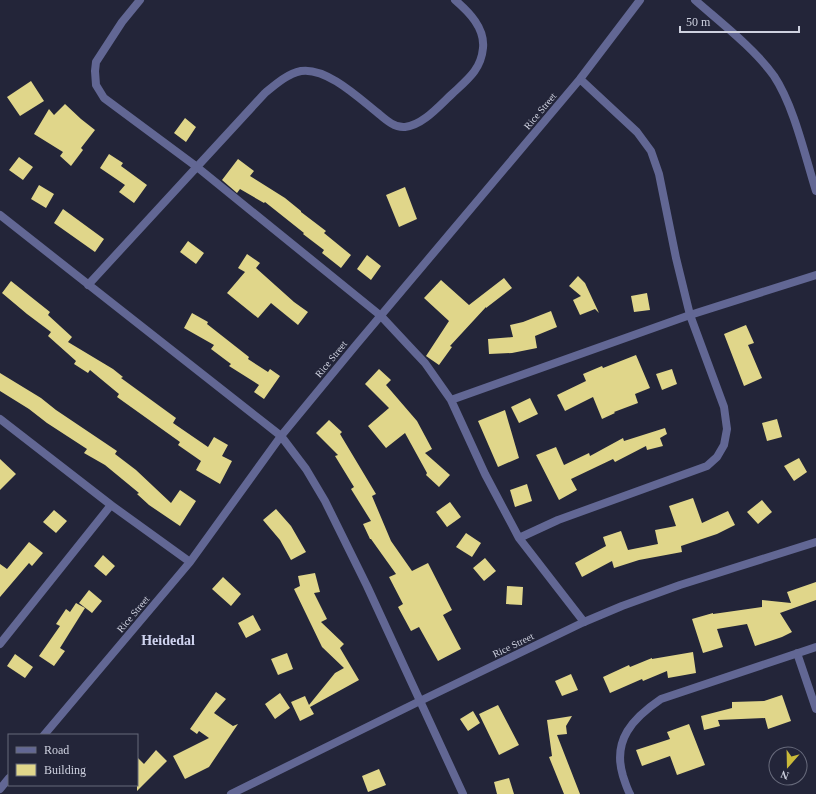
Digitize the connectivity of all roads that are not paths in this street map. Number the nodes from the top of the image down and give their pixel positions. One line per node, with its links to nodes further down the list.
1 (140, 0): 6 (street)
2 (455, 0): 6 (street)
3 (640, 0): 5 (street, Rice Street)
4 (695, 0): 7 (street)
5 (580, 79): 11 (street, Rice Street); 12 (street)
6 (197, 167): 10 (street); 11 (street)
7 (816, 191)
8 (0, 215): 10 (street)
9 (816, 275): 12 (street)
10 (88, 285): 15 (street)
11 (381, 316): 13 (street); 15 (street, Rice Street)
12 (690, 316): 13 (street); 17 (street)
13 (451, 400): 17 (street)
14 (0, 419): 16 (street)
15 (281, 436): 19 (street, Rice Street); 24 (street)
16 (111, 505): 19 (street); 21 (street)
17 (520, 538): 20 (street)
18 (816, 542): 20 (street, Rice Street)
19 (190, 562): 26 (street, Rice Street)
20 (584, 622): 24 (street, Rice Street)
21 (0, 644)
22 (816, 646): 23 (street)
23 (797, 652): 25 (street); 31 (street)
24 (420, 701): 29 (street, Rice Street); 30 (street)
25 (816, 709)
26 (45, 734)
27 (8, 779): 28 (street)
28 (0, 789)
29 (230, 794)
30 (463, 794)
31 (630, 794)

